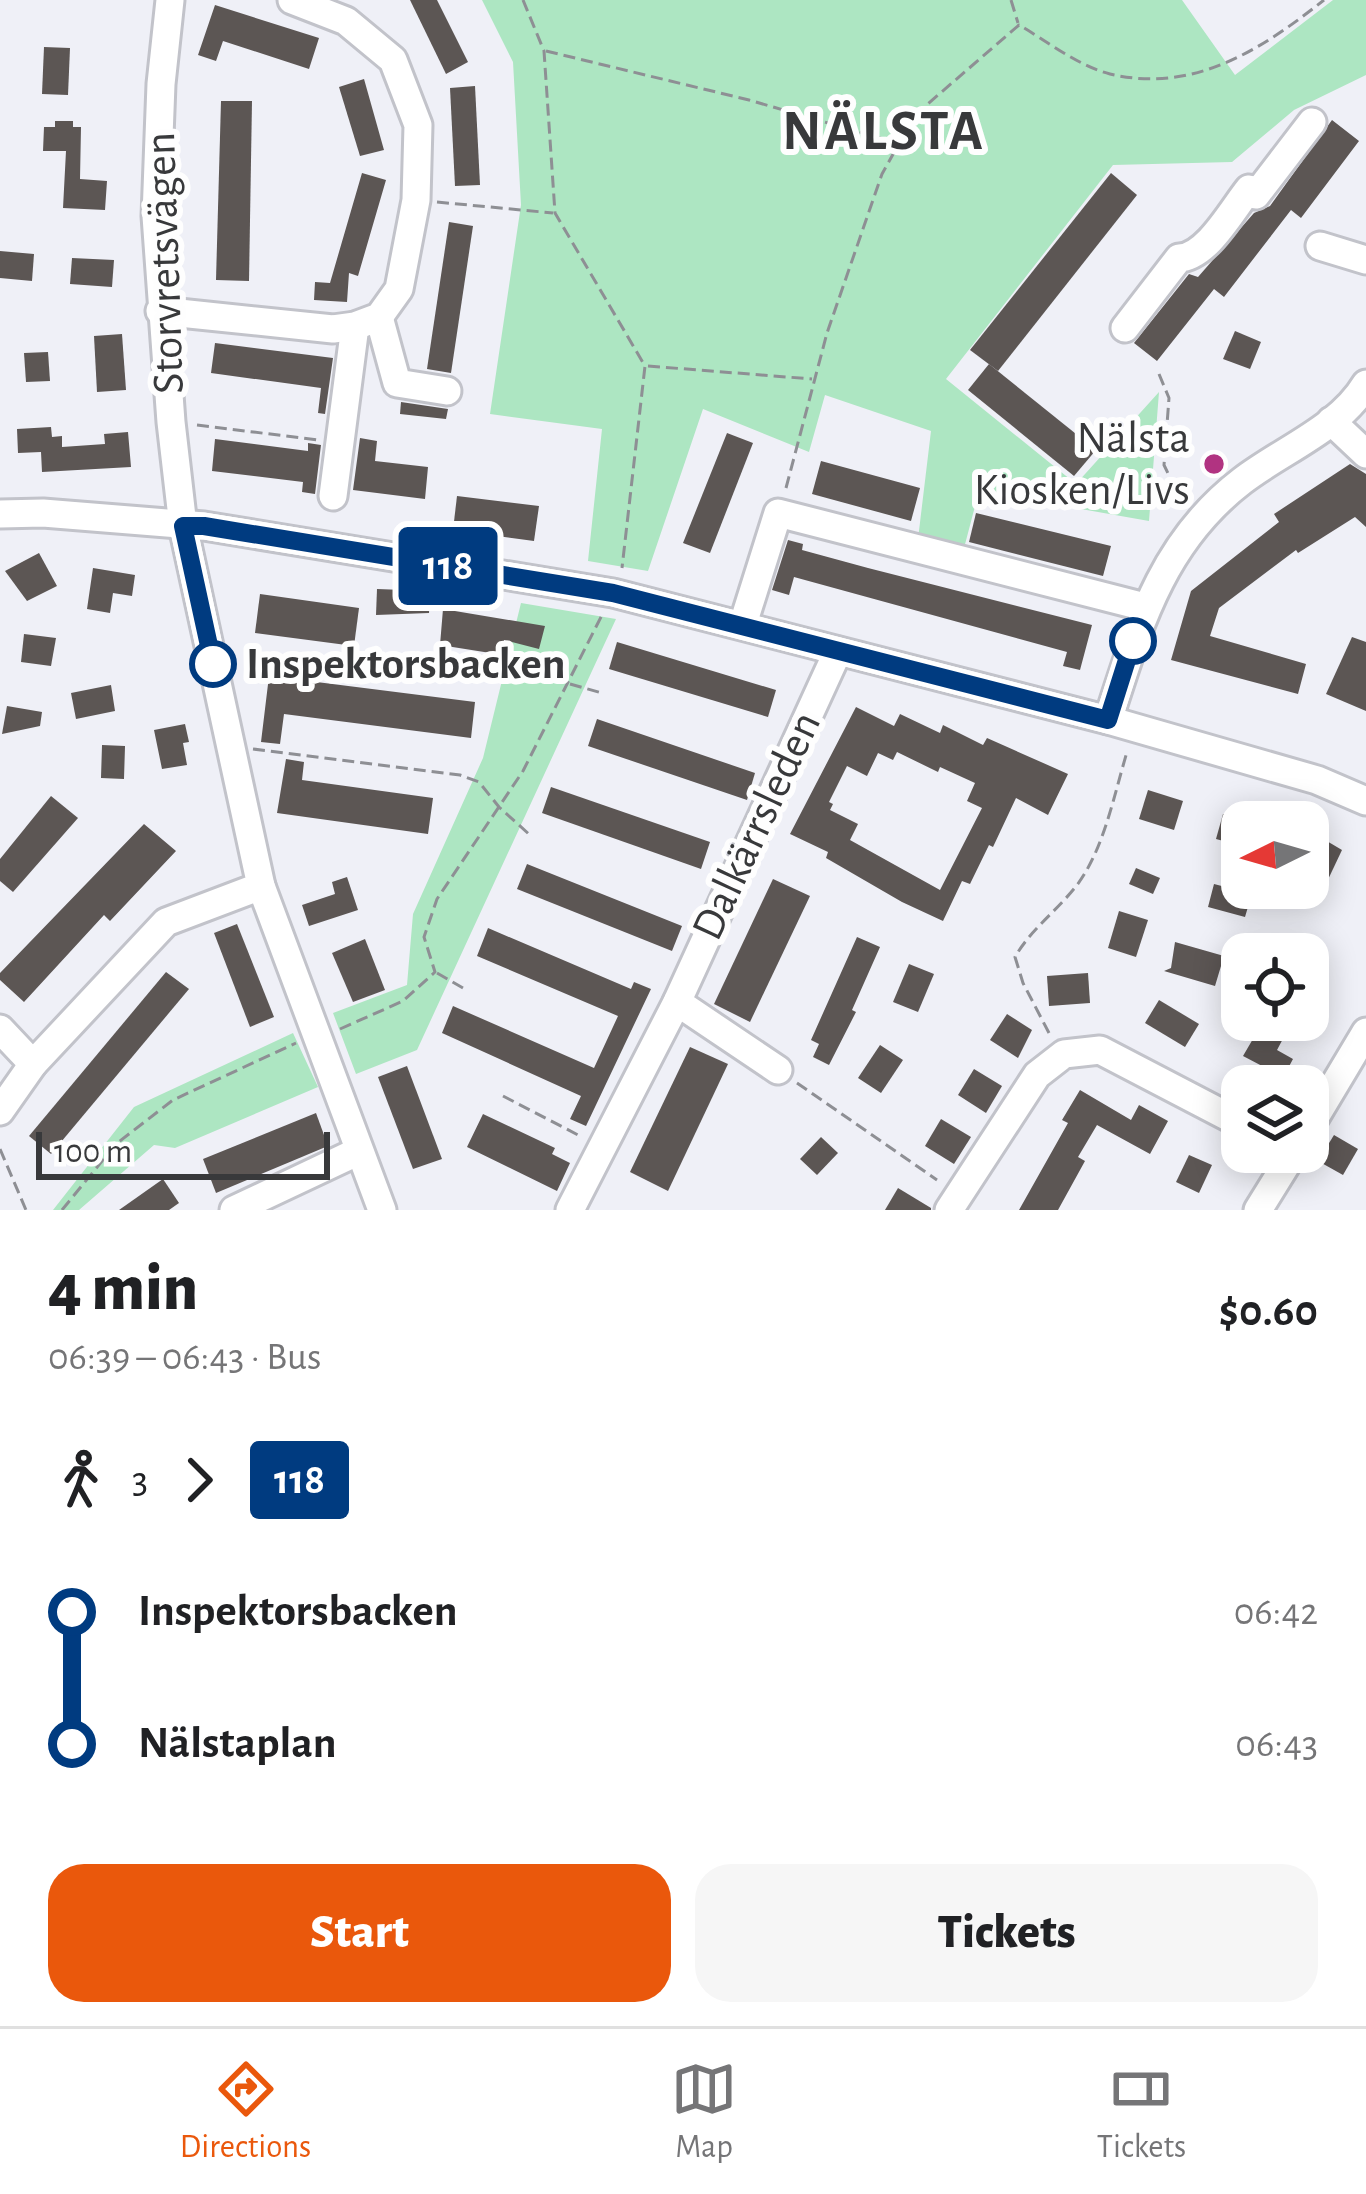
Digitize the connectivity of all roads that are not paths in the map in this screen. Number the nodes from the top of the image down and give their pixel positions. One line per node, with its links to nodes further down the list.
1 (170, 0): 6 (street, Storvretsvägen)
2 (292, 0): 7 (street)
3 (1312, 122): 8 (street)
4 (1320, 246): 5 (street)
5 (1366, 260)
6 (160, 311): 7 (street); 15 (street, Storvretsvägen)
7 (367, 322): 10 (street); 13 (street)
8 (1125, 328)
9 (1366, 384): 11 (street)
10 (447, 391)
11 (1331, 421): 12 (street); 16 (street)
12 (1366, 454)
13 (333, 496)
14 (0, 514): 15 (street)
15 (183, 526): 17 (street); 21 (street, Storvretsvägen)
16 (1144, 607): 17 (street); 19 (street)
17 (743, 624): 18 (street)
18 (838, 651): 19 (street); 22 (street, Dalkärrsleden)
19 (1121, 724): 20 (street)
20 (1366, 801)
21 (260, 886): 25 (street); 30 (street)
22 (677, 1002): 26 (street); 35 (street, Dalkärrsleden)
23 (0, 1028): 25 (street)
24 (1366, 1032): 27 (street)
25 (33, 1064): 28 (street)
26 (778, 1070)
27 (1329, 1094)
28 (0, 1111)
29 (1221, 1113): 32 (street)
30 (359, 1151): 33 (street); 34 (street)
31 (1281, 1173): 36 (street)
32 (954, 1202)
33 (234, 1210)
34 (382, 1210)
35 (570, 1210)
36 (1258, 1210)

